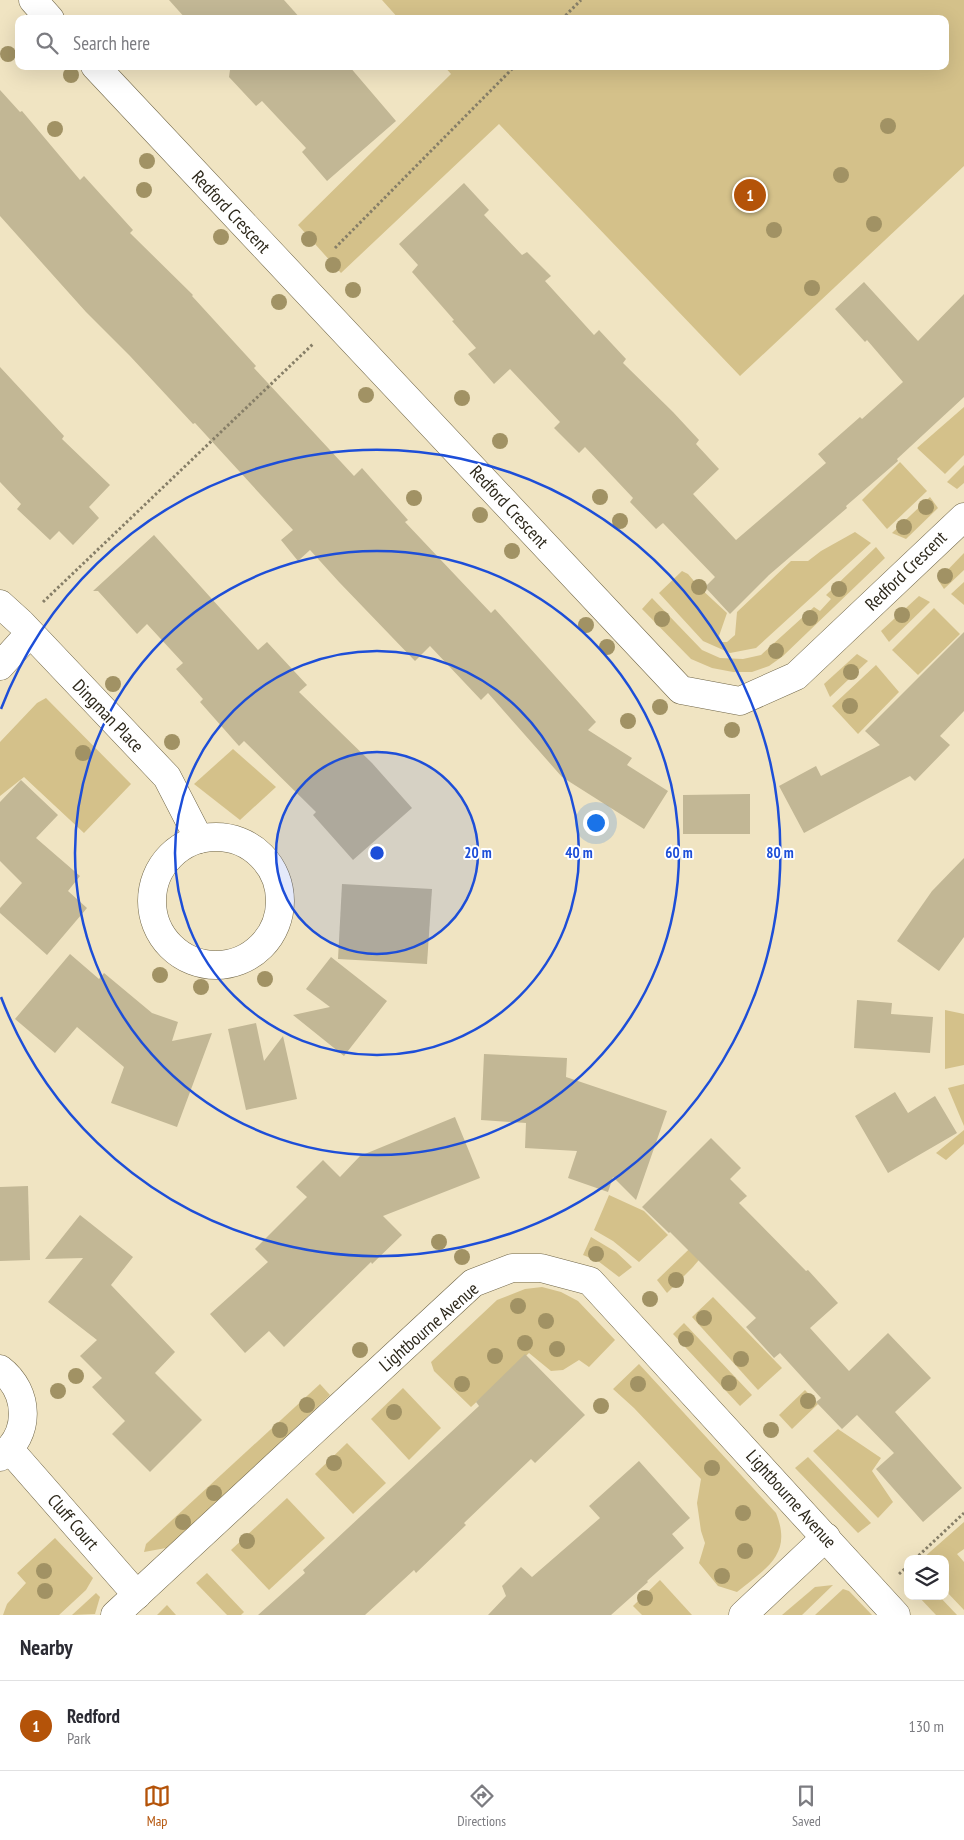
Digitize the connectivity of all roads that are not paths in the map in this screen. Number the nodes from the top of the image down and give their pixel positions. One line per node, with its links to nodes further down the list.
1 (33, 0): 2 (street)
2 (46, 15)
3 (99, 70): 4 (street, Redford Crescent)
4 (964, 517)
5 (0, 604): 6 (street, Dingman Place)
6 (25, 629): 7 (street); 8 (street, Dingman Place)
7 (0, 666)
8 (199, 839): 8 (street)
9 (0, 1369): 10 (street, Cluff Court)
10 (5, 1454): 12 (street, Cluff Court)
11 (826, 1537): 12 (street, Lightbourne Avenue); 14 (street); 15 (street, Lightbourne Avenue)
12 (137, 1595): 13 (street, Lightbourne Avenue)
13 (116, 1615)
14 (743, 1615)
15 (896, 1615)

